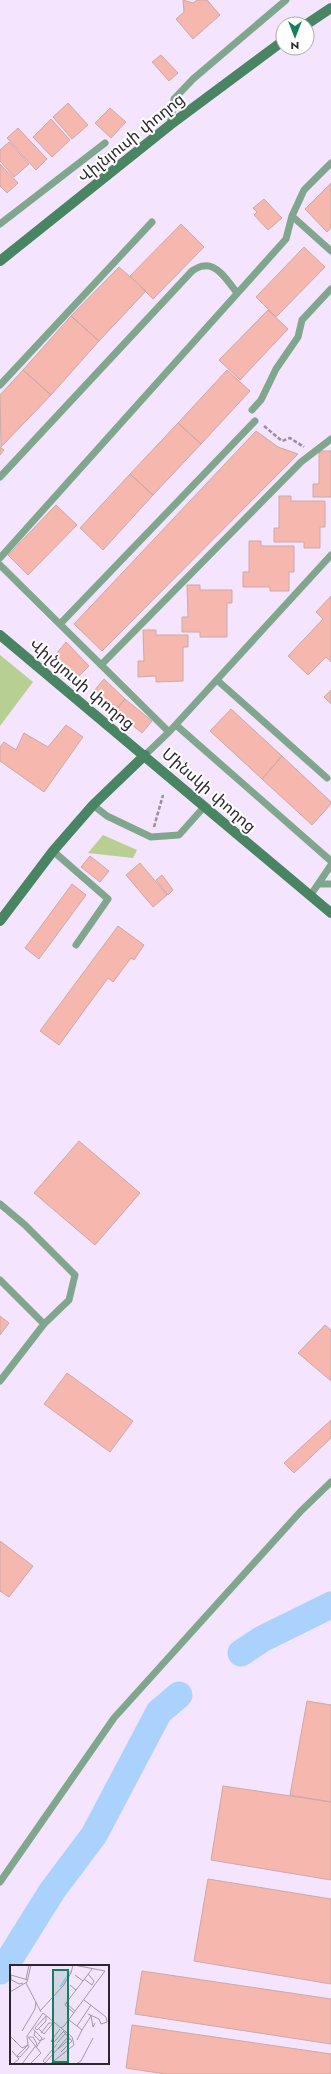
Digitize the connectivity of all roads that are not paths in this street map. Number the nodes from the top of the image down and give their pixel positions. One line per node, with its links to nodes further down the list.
1 (286, 0): 5 (lane)
2 (331, 8): 3 (street)
3 (315, 19)
4 (275, 47): 5 (street, Վիլնյուսի փողոց)
5 (170, 125): 12 (street, Վիլնյուսի փողոց)
6 (105, 143): 10 (lane)
7 (331, 163): 8 (lane)
8 (292, 216): 11 (lane); 14 (lane)
9 (152, 222): 15 (lane)
10 (0, 224)
11 (331, 251)
12 (0, 261)
13 (331, 289): 16 (lane)
14 (237, 293): 19 (lane); 21 (lane)
15 (0, 385)
16 (252, 410)
17 (255, 421): 23 (lane)
18 (331, 439): 25 (lane)
19 (0, 477)
20 (331, 555): 26 (lane)
21 (0, 558)
22 (0, 565): 23 (lane)
23 (60, 624): 25 (lane)
24 (0, 635): 29 (street, Վիլնյուսի փողոց)
25 (101, 664): 28 (lane)
26 (217, 680): 27 (lane); 30 (lane)
27 (176, 725): 28 (lane); 34 (lane)
28 (169, 732): 29 (lane)
29 (145, 755): 31 (street, Մինսկի փողոց); 32 (street, Մինսկի փողոց)
30 (327, 778)
31 (93, 804): 32 (lane); 33 (street, Մինսկի փողոց)
32 (204, 808): 38 (street, Մինսկի փողոց)
33 (53, 851): 40 (street, Մինսկի փողոց); 41 (lane)
34 (331, 860)
35 (331, 865): 36 (lane)
36 (319, 884): 37 (lane); 38 (lane)
37 (331, 884)
38 (310, 896): 39 (street, Մինսկի փողոց)
39 (331, 913)
40 (0, 921)
41 (76, 945)
42 (0, 1204): 44 (lane)
43 (0, 1280): 44 (lane)
44 (44, 1324): 45 (lane)
45 (0, 1381)
46 (331, 1482): 47 (lane)
47 (0, 1882)

